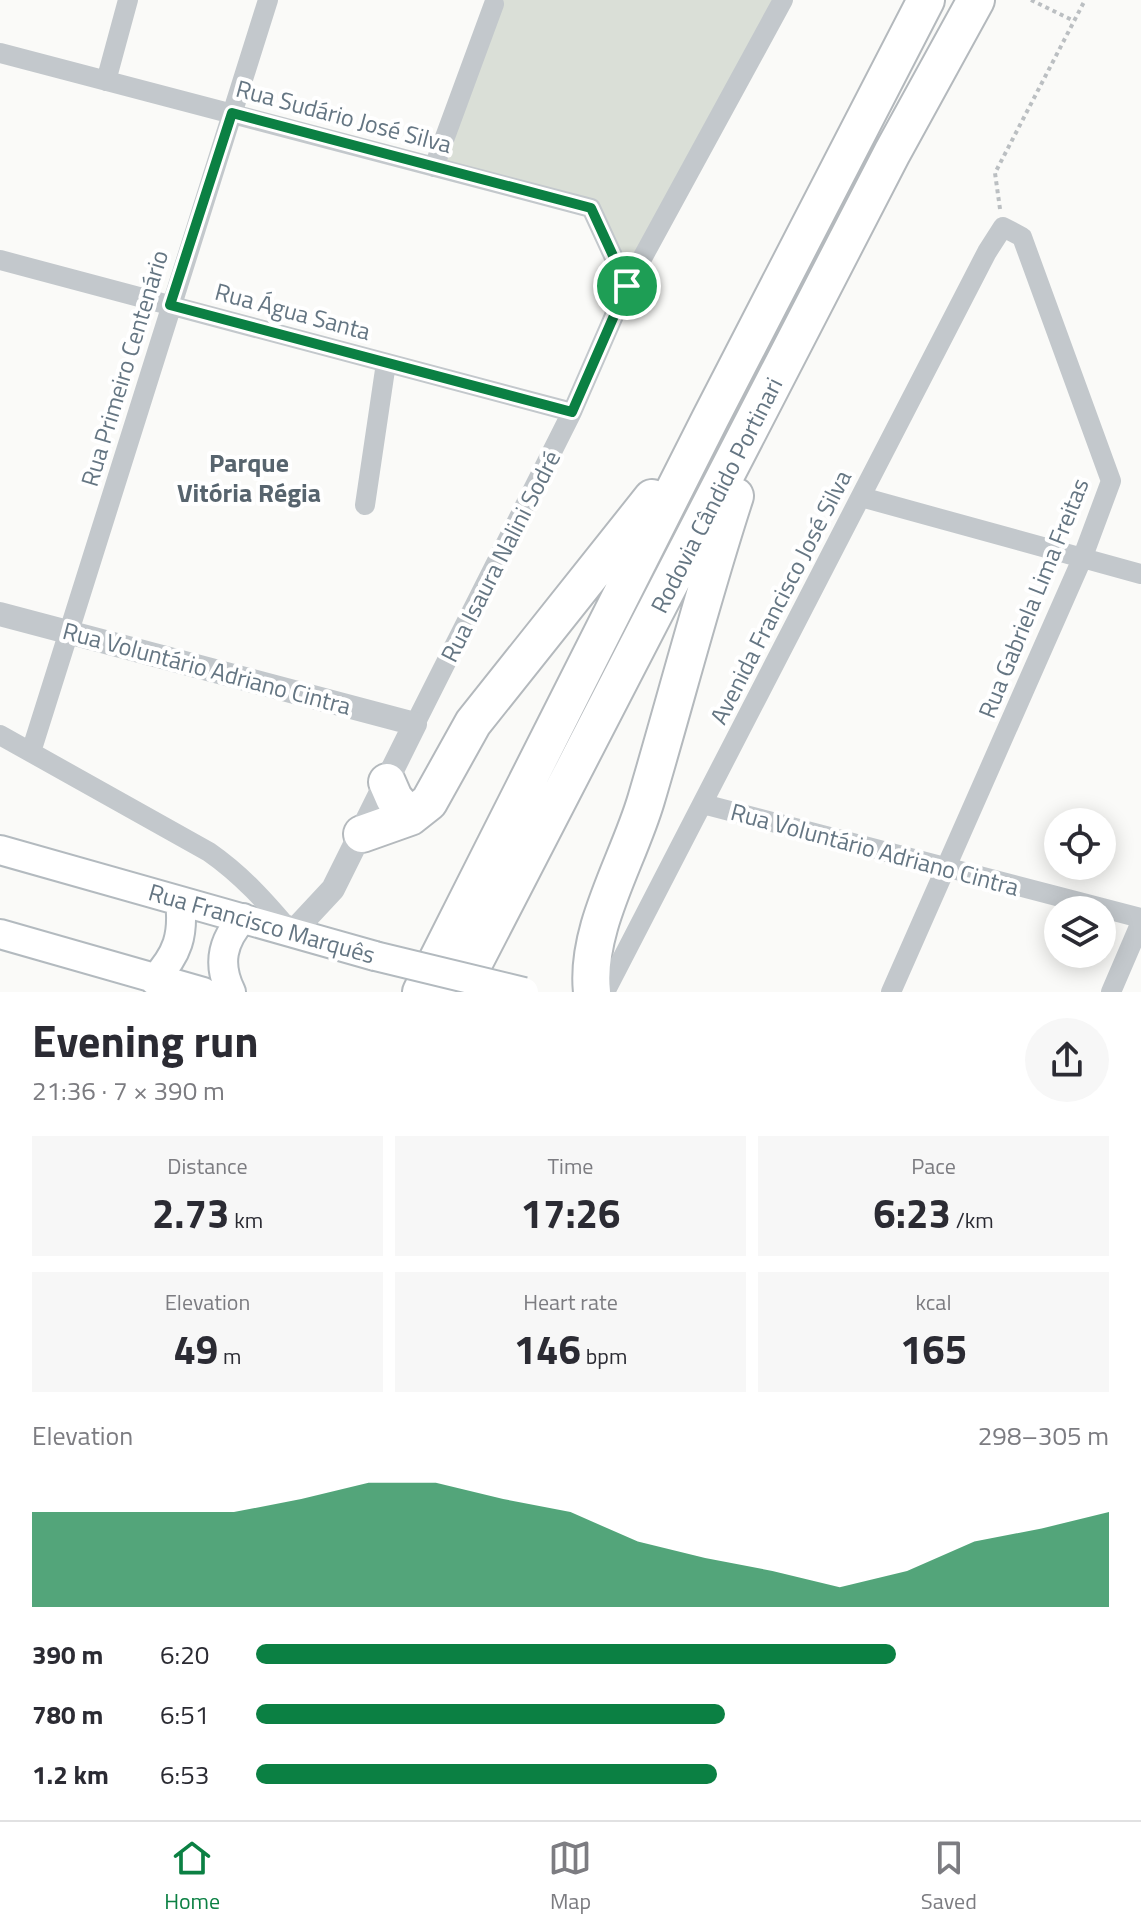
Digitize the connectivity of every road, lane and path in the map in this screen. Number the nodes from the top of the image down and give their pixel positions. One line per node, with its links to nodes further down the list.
1 (128, 0): 11 (street)
2 (268, 0): 12 (street, Rua Primeiro Centenário)
3 (783, 0): 16 (street, Rua Isaura Nalini Sodré)
4 (926, 0): 21 (highway, Rodovia Cândido Portinari)
5 (976, 0): 19 (highway, Rodovia Cândido Portinari)
6 (1031, 0): 9 (path)
7 (1085, 0): 9 (path)
8 (494, 4): 13 (street)
9 (1074, 21): 14 (path)
10 (0, 53): 11 (street, Rua Sudário José Silva)
11 (106, 81): 12 (street, Rua Sudário José Silva)
12 (232, 113): 13 (street, Rua Sudário José Silva); 17 (street, Rua Primeiro Centenário)
13 (434, 167): 16 (street, Rua Sudário José Silva)
14 (1003, 227): 22 (street, Avenida Francisco José Silva); 24 (street, Rua Gabriela Lima Freitas)
15 (0, 260): 17 (street, Rua Água Santa)
16 (627, 286): 20 (street, Rua Isaura Nalini Sodré)
17 (170, 305): 18 (street, Rua Água Santa); 27 (street, Rua Primeiro Centenário)
18 (386, 363): 20 (street, Rua Água Santa); 23 (street)
19 (768, 395): 46 (highway, Rodovia Cândido Portinari); 48 (highway)
20 (572, 412): 28 (street, Rua Isaura Nalini Sodré)
21 (710, 419): 33 (highway); 45 (highway, Rodovia Cândido Portinari)
22 (861, 497): 24 (street); 32 (street, Avenida Francisco José Silva)
23 (365, 505)
24 (1082, 559): 25 (street); 36 (street, Rua Gabriela Lima Freitas)
25 (1141, 574)
26 (0, 614): 27 (street, Rua Voluntário Adriano Cintra)
27 (69, 631): 28 (street, Rua Voluntário Adriano Cintra); 30 (street, Rua Primeiro Centenário)
28 (415, 724): 31 (street, Rua Isaura Nalini Sodré)
29 (0, 735): 30 (street)
30 (31, 752): 40 (street)
31 (387, 782): 33 (highway); 34 (street, Rua Isaura Nalini Sodré)
32 (703, 804): 36 (street, Rua Voluntário Adriano Cintra); 49 (street, Avenida Francisco José Silva)
33 (410, 817): 34 (highway)
34 (362, 834): 40 (street, Rua Isaura Nalini Sodré)
35 (0, 850): 37 (main road, Rua Francisco Marquês)
36 (946, 867): 39 (street, Rua Voluntário Adriano Cintra); 50 (street, Rua Gabriela Lima Freitas)
37 (180, 901): 38 (main road, Rua Francisco Marquês); 42 (main road)
38 (243, 918): 40 (main road, Rua Francisco Marquês); 44 (main road)
39 (1141, 920): 51 (street)
40 (292, 933): 47 (main road, Rua Francisco Marquês, bridge)
41 (0, 934): 42 (main road)
42 (154, 980): 43 (main road)
43 (203, 992)
44 (231, 992)
45 (421, 992)
46 (459, 992)
47 (524, 992)
48 (592, 992)
49 (605, 992)
50 (891, 992)
51 (1111, 992)

